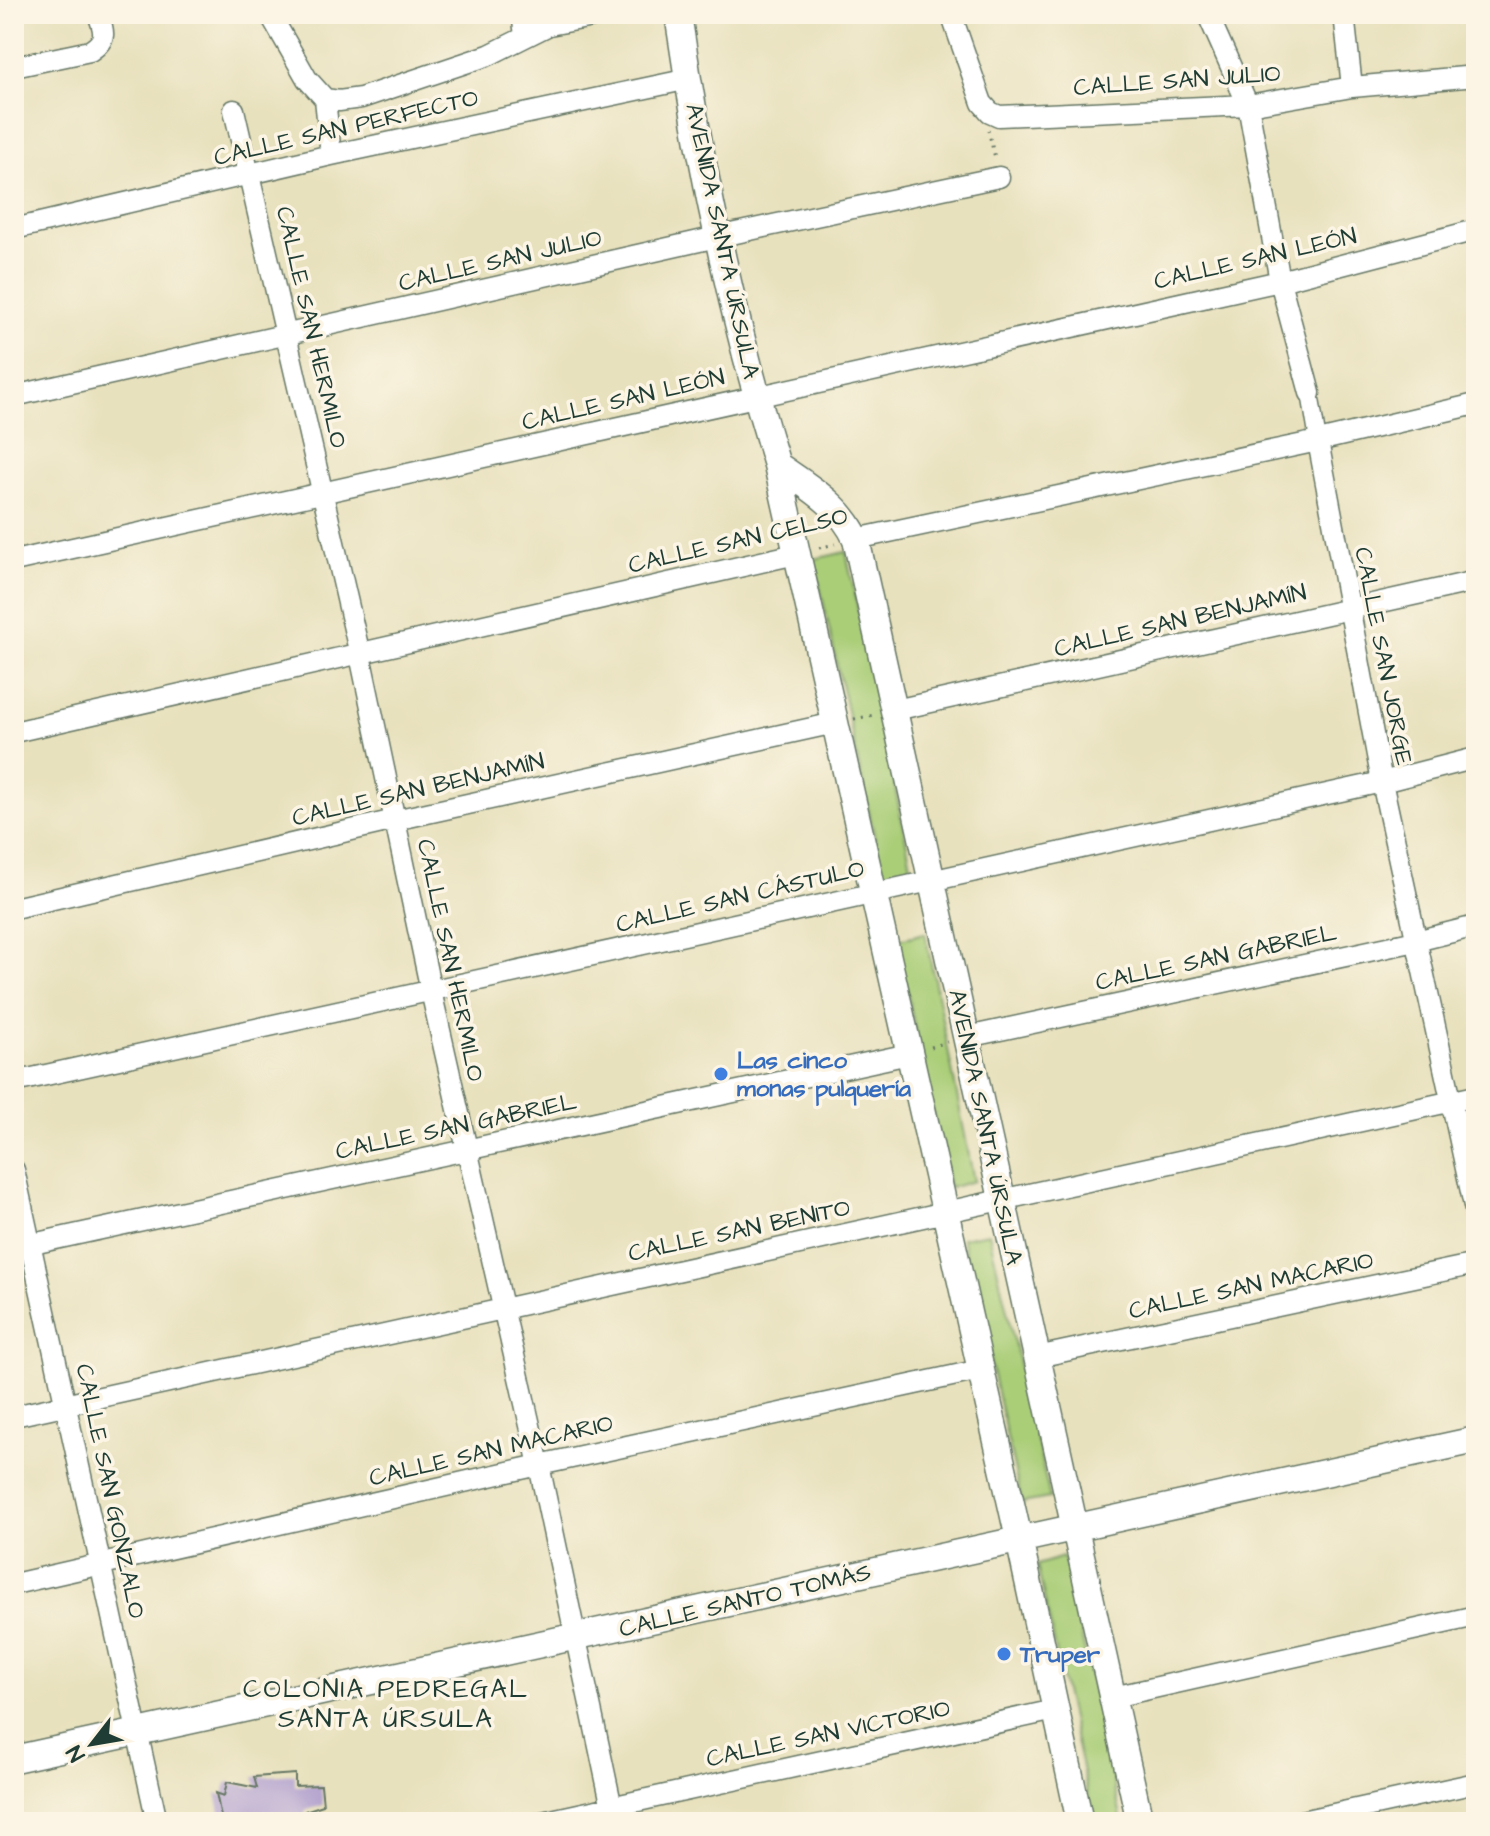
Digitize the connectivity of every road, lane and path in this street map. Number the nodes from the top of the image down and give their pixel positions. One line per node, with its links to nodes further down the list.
1 (270, 14): 14 (street)
2 (522, 14): 9 (street)
3 (609, 14): 9 (street)
4 (678, 14): 12 (street, AVENIDA SANTA ÚRSULA)
5 (951, 14): 15 (street)
6 (1210, 14): 16 (street, CALLE SAN JORGE)
7 (1344, 14): 13 (street)
8 (98, 15): 10 (street)
9 (525, 35): 14 (street)
10 (14, 67)
11 (1476, 76): 13 (street, CALLE SAN JULIO)
12 (689, 79): 18 (street, CALLE SAN PERFECTO); 23 (street, AVENIDA SANTA ÚRSULA)
13 (1352, 87): 16 (street, CALLE SAN JULIO)
14 (325, 99): 18 (street)
15 (982, 103): 16 (street, CALLE SAN JULIO); 20 (path)
16 (1248, 105): 24 (street, CALLE SAN JORGE)
17 (234, 110): 19 (street, CALLE SAN HERMILO)
18 (331, 155): 19 (street, CALLE SAN PERFECTO)
19 (251, 175): 21 (street, CALLE SAN PERFECTO); 25 (street, CALLE SAN HERMILO)
20 (999, 177): 23 (street, CALLE SAN JULIO)
21 (14, 229)
22 (1476, 230): 24 (street, CALLE SAN LEÓN)
23 (717, 237): 25 (street, CALLE SAN JULIO); 28 (street, AVENIDA SANTA ÚRSULA)
24 (1280, 281): 26 (street, CALLE SAN JORGE); 28 (street, CALLE SAN LEÓN)
25 (288, 336): 27 (street, CALLE SAN JULIO); 32 (street, CALLE SAN HERMILO)
26 (1310, 393): 30 (street, CALLE SAN JORGE)
27 (14, 396)
28 (756, 396): 31 (street, AVENIDA SANTA ÚRSULA); 32 (street, CALLE SAN LEÓN)
29 (1476, 404): 30 (street, CALLE SAN CELSO)
30 (1318, 441): 33 (street, CALLE SAN CELSO); 37 (street, CALLE SAN JORGE)
31 (777, 465): 33 (street, AVENIDA SANTA ÚRSULA); 34 (street, AVENIDA SANTA ÚRSULA)
32 (324, 493): 35 (street, CALLE SAN LEÓN); 38 (street, CALLE SAN HERMILO)
33 (856, 539): 34 (path, CALLE SAN CELSO); 39 (street, AVENIDA SANTA ÚRSULA)
34 (796, 554): 38 (street, CALLE SAN CELSO); 40 (street, AVENIDA SANTA ÚRSULA)
35 (14, 561)
36 (1476, 581): 37 (street, CALLE SAN BENJAMÍN)
37 (1348, 609): 39 (street, CALLE SAN BENJAMÍN); 43 (street, CALLE SAN JORGE)
38 (360, 655): 41 (street, CALLE SAN CELSO); 44 (street, CALLE SAN HERMILO)
39 (895, 710): 40 (path); 45 (street, AVENIDA SANTA ÚRSULA)
40 (835, 723): 44 (street, CALLE SAN BENJAMÍN); 46 (street, AVENIDA SANTA ÚRSULA)
41 (14, 732)
42 (1476, 758): 43 (street, CALLE SAN CÁSTULO)
43 (1382, 782): 45 (street, CALLE SAN CÁSTULO); 49 (street, CALLE SAN JORGE)
44 (395, 820): 47 (street, CALLE SAN BENJAMÍN); 50 (street, CALLE SAN HERMILO)
45 (932, 880): 46 (street, CALLE SAN CÁSTULO); 51 (street, AVENIDA SANTA ÚRSULA)
46 (874, 893): 50 (street, CALLE SAN CÁSTULO); 52 (street, AVENIDA SANTA ÚRSULA)
47 (14, 908)
48 (1476, 926): 49 (street, CALLE SAN GABRIEL)
49 (1416, 941): 51 (street, CALLE SAN GABRIEL); 55 (street, CALLE SAN JORGE)
50 (431, 991): 53 (street, CALLE SAN CÁSTULO); 56 (street, CALLE SAN HERMILO)
51 (967, 1037): 52 (path); 58 (street, AVENIDA SANTA ÚRSULA)
52 (909, 1054): 56 (street, CALLE SAN GABRIEL); 59 (street, AVENIDA SANTA ÚRSULA)
53 (14, 1082)
54 (1476, 1096): 55 (street, CALLE SAN BENITO)
55 (1451, 1102): 58 (street, CALLE SAN BENITO); 60 (street, CALLE SAN JORGE)
56 (466, 1150): 61 (street, CALLE SAN GABRIEL); 63 (street, CALLE SAN HERMILO)
57 (14, 1170): 61 (street, CALLE SAN GONZALO)
58 (1002, 1198): 59 (street, CALLE SAN BENITO); 64 (street, AVENIDA SANTA ÚRSULA)
59 (945, 1211): 63 (street, CALLE SAN BENITO); 65 (street, AVENIDA SANTA ÚRSULA)
60 (1476, 1215)
61 (23, 1246): 66 (street, CALLE SAN GONZALO)
62 (1476, 1264): 64 (street, CALLE SAN MACARIO)
63 (503, 1309): 66 (street, CALLE SAN BENITO); 69 (street, CALLE SAN HERMILO)
64 (1037, 1357): 70 (street, AVENIDA SANTA ÚRSULA)
65 (980, 1370): 69 (street, CALLE SAN MACARIO); 71 (street, AVENIDA SANTA ÚRSULA)
66 (65, 1405): 67 (street, CALLE SAN BENITO); 72 (street, CALLE SAN GONZALO)
67 (14, 1416)
68 (1476, 1440): 70 (street, CALLE SANTO TOMÁS)
69 (539, 1465): 72 (street, CALLE SAN MACARIO); 75 (street, CALLE SAN HERMILO)
70 (1074, 1527): 71 (street, CALLE SANTO TOMÁS); 76 (street, AVENIDA SANTA ÚRSULA)
71 (1019, 1539): 75 (street, CALLE SANTO TOMÁS); 77 (street, AVENIDA SANTA ÚRSULA)
72 (100, 1565): 73 (street, CALLE SAN MACARIO); 78 (street, CALLE SAN GONZALO)
73 (14, 1584)
74 (1476, 1616): 76 (street)
75 (576, 1638): 78 (street, CALLE SANTO TOMÁS); 81 (street, CALLE SAN HERMILO)
76 (1113, 1697): 85 (street, AVENIDA SANTA ÚRSULA)
77 (1055, 1710): 81 (street, CALLE SAN VICTORIO); 84 (street, AVENIDA SANTA ÚRSULA)
78 (136, 1732): 79 (street, CALLE SANTO TOMÁS); 82 (street, CALLE SAN GONZALO)
79 (14, 1759)
80 (1476, 1783): 86 (street)
81 (613, 1814): 83 (street, CALLE SAN VICTORIO)
82 (157, 1822)
83 (542, 1822)
84 (1080, 1822)
85 (1140, 1822)
86 (1297, 1822)

